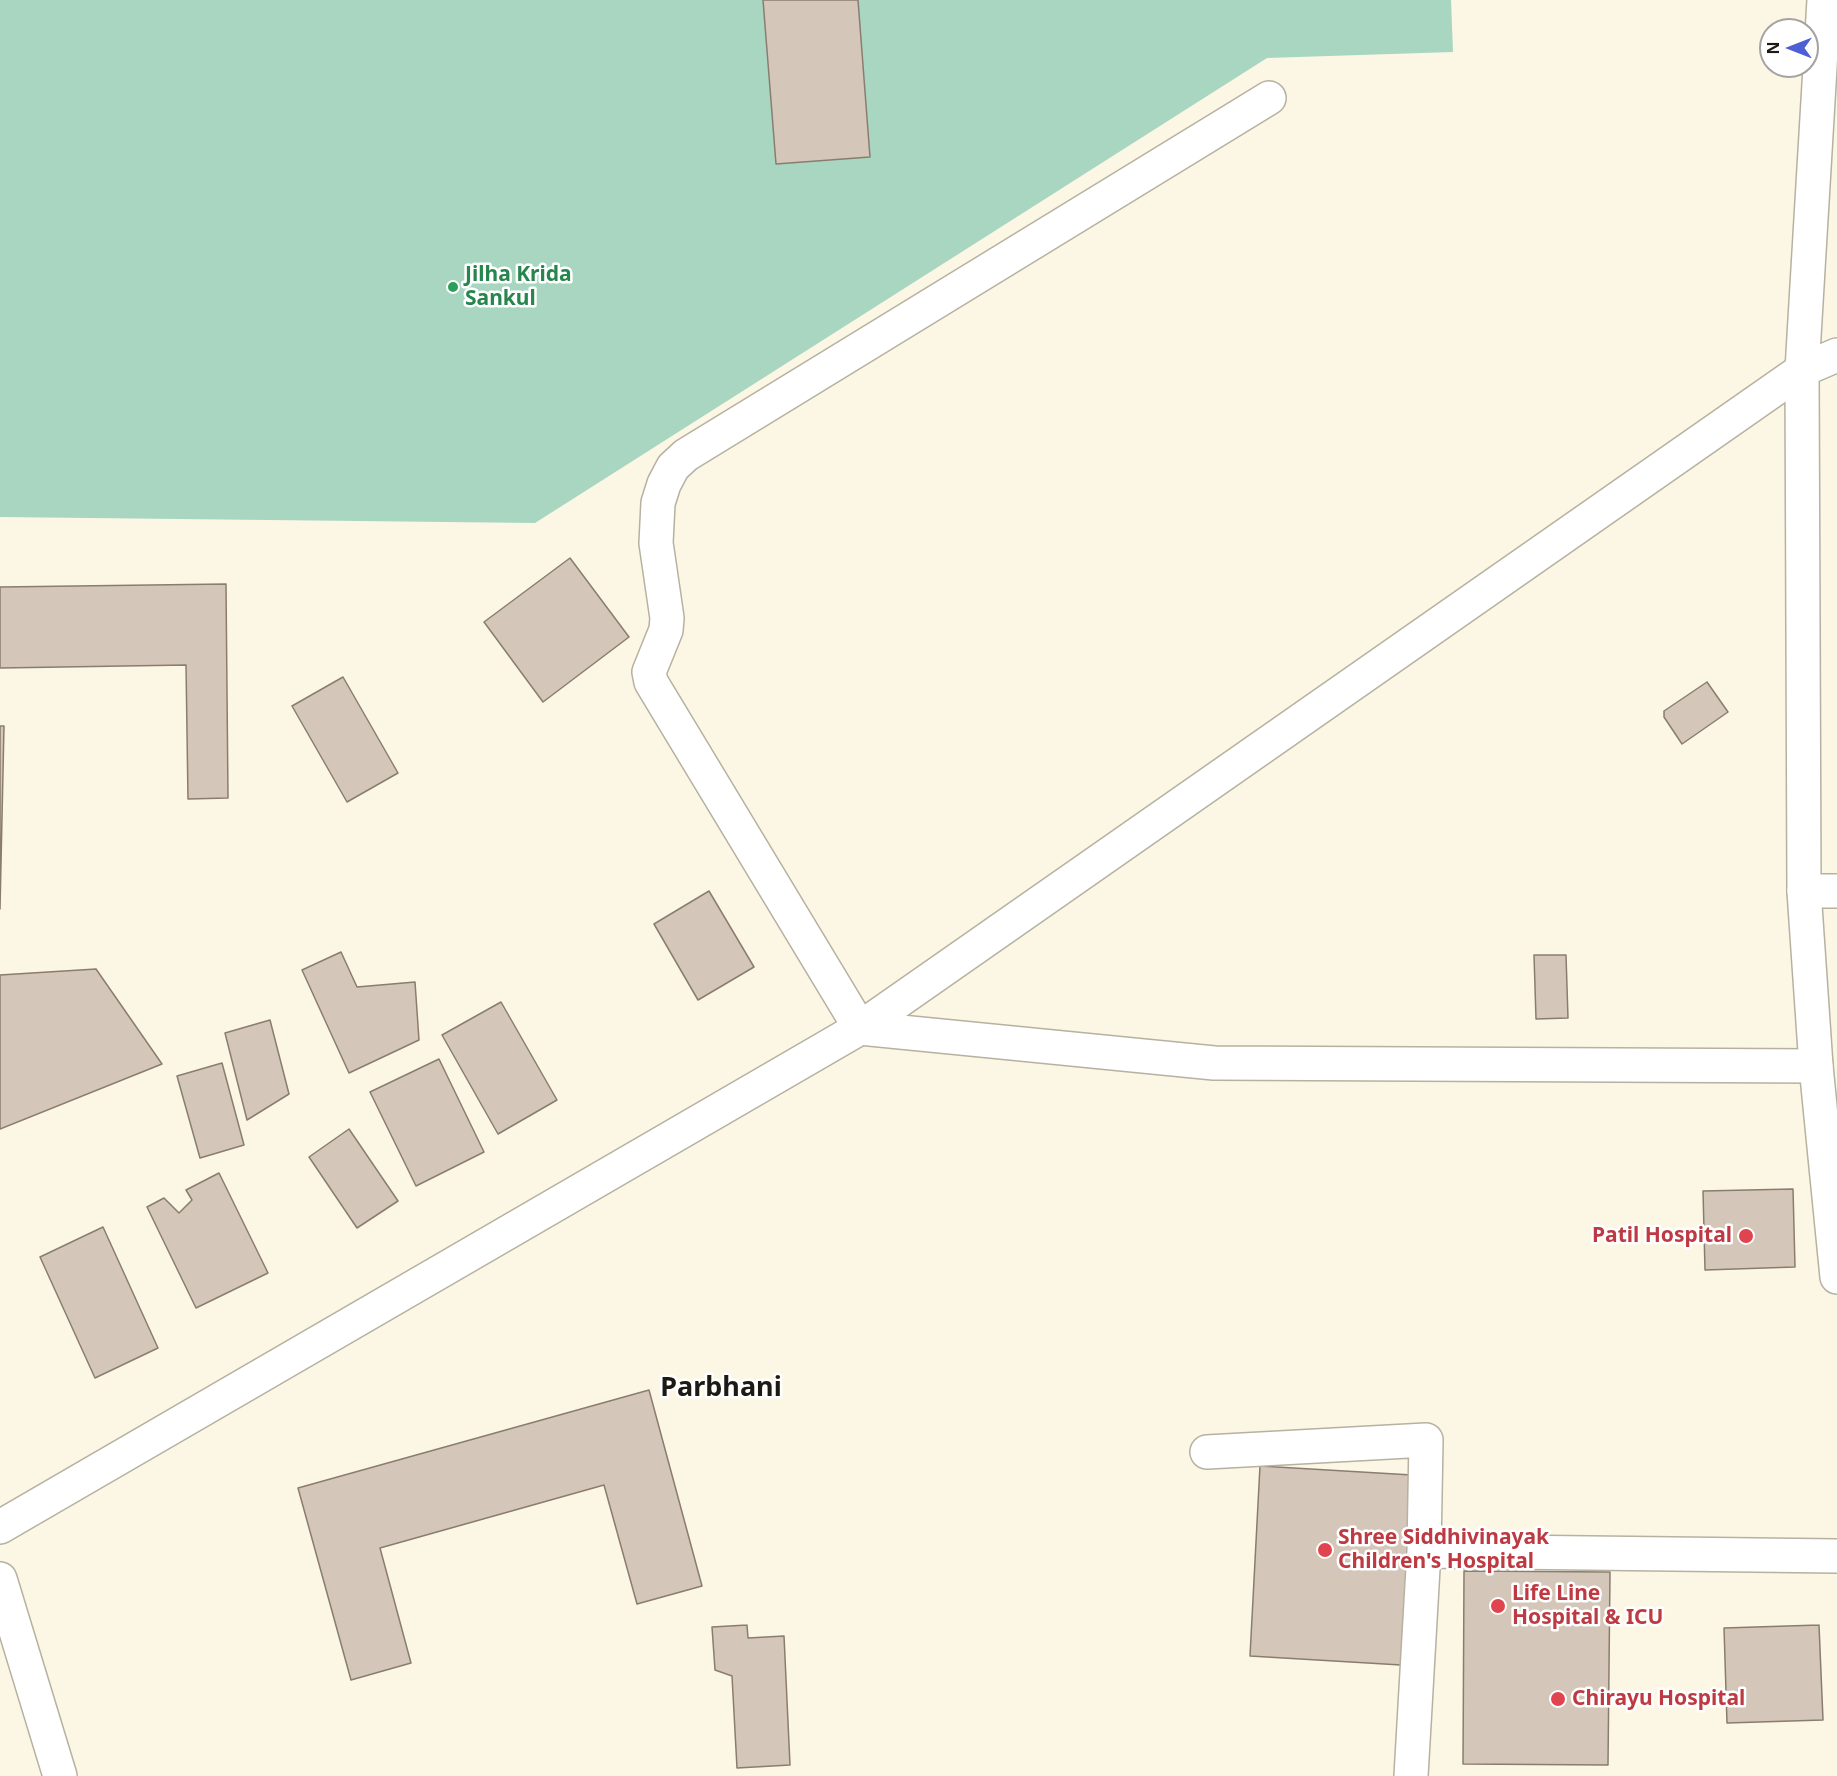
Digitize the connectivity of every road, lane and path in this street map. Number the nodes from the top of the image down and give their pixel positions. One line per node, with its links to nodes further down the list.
1 (1824, 0): 4 (street)
2 (1269, 98): 7 (street)
3 (1837, 355): 4 (street)
4 (1802, 370): 5 (street); 7 (street)
5 (1804, 891): 6 (street); 8 (street)
6 (1837, 891)
7 (860, 1028): 8 (street); 11 (street)
8 (1816, 1066): 9 (street)
9 (1837, 1277)
10 (1207, 1452): 12 (street)
11 (0, 1527)
12 (1424, 1551): 13 (street); 16 (street)
13 (1837, 1556)
14 (0, 1579): 15 (street)
15 (60, 1776)
16 (1411, 1776)

